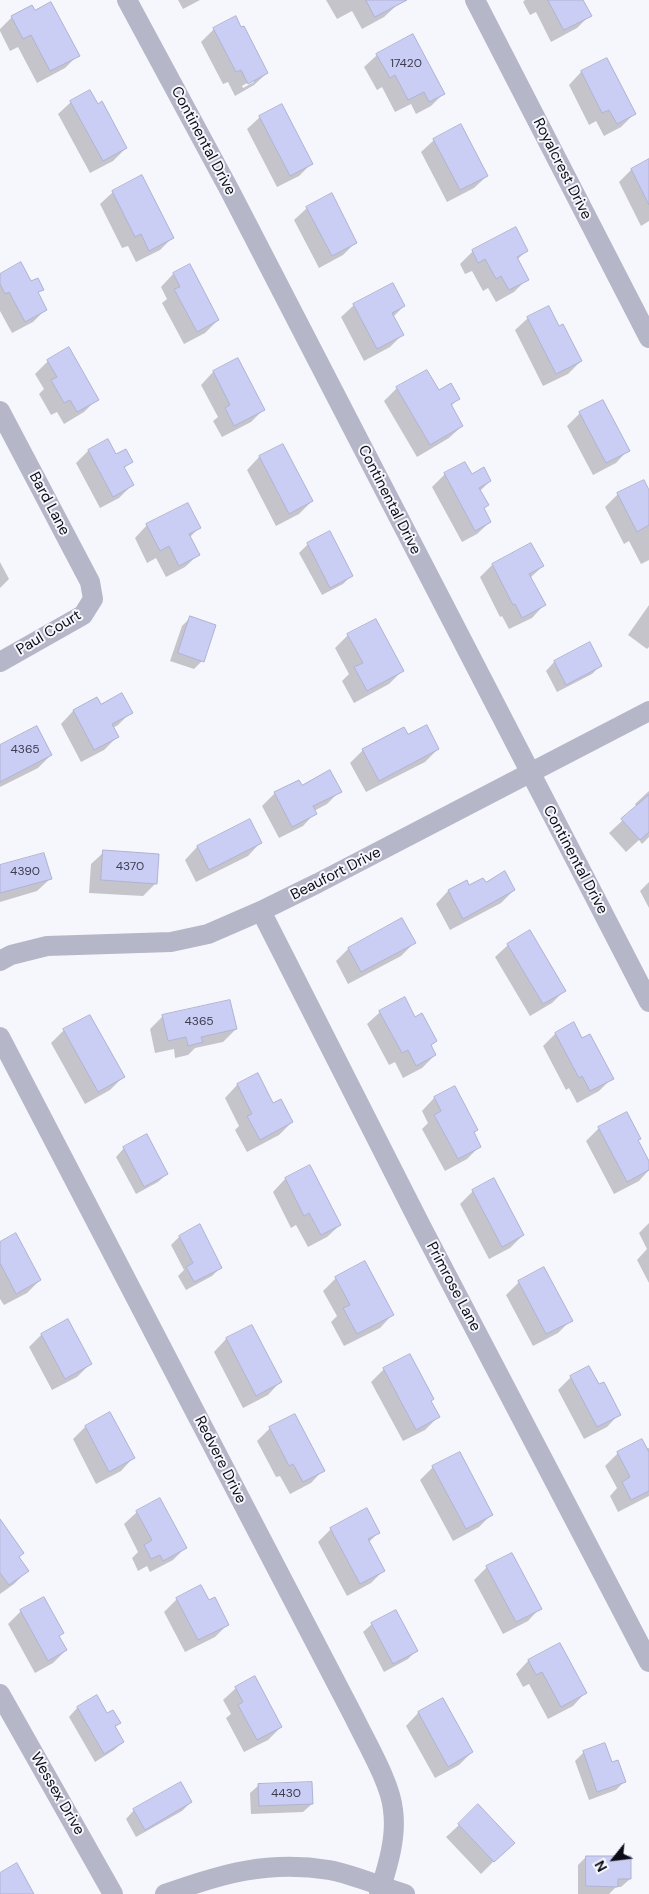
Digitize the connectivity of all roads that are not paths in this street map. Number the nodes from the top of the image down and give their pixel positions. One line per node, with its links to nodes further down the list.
1 (127, 0): 8 (street, Continental Drive)
2 (475, 0): 3 (street, Royalcrest Drive)
3 (649, 338)
4 (0, 411): 5 (street, Bard Lane)
5 (93, 599): 6 (street, Paul Court)
6 (0, 662)
7 (649, 711): 8 (street, Beaufort Drive)
8 (530, 773): 9 (street, Beaufort Drive); 11 (street, Continental Drive)
9 (261, 912): 10 (street, Beaufort Drive); 13 (street, Primrose Lane)
10 (0, 960)
11 (649, 1002)
12 (0, 1037): 15 (street, Redvere Drive)
13 (649, 1662)
14 (0, 1694): 16 (street, Wessex Drive)
15 (380, 1890): 17 (street); 18 (street)
16 (112, 1894)
17 (165, 1894)
18 (405, 1894)

